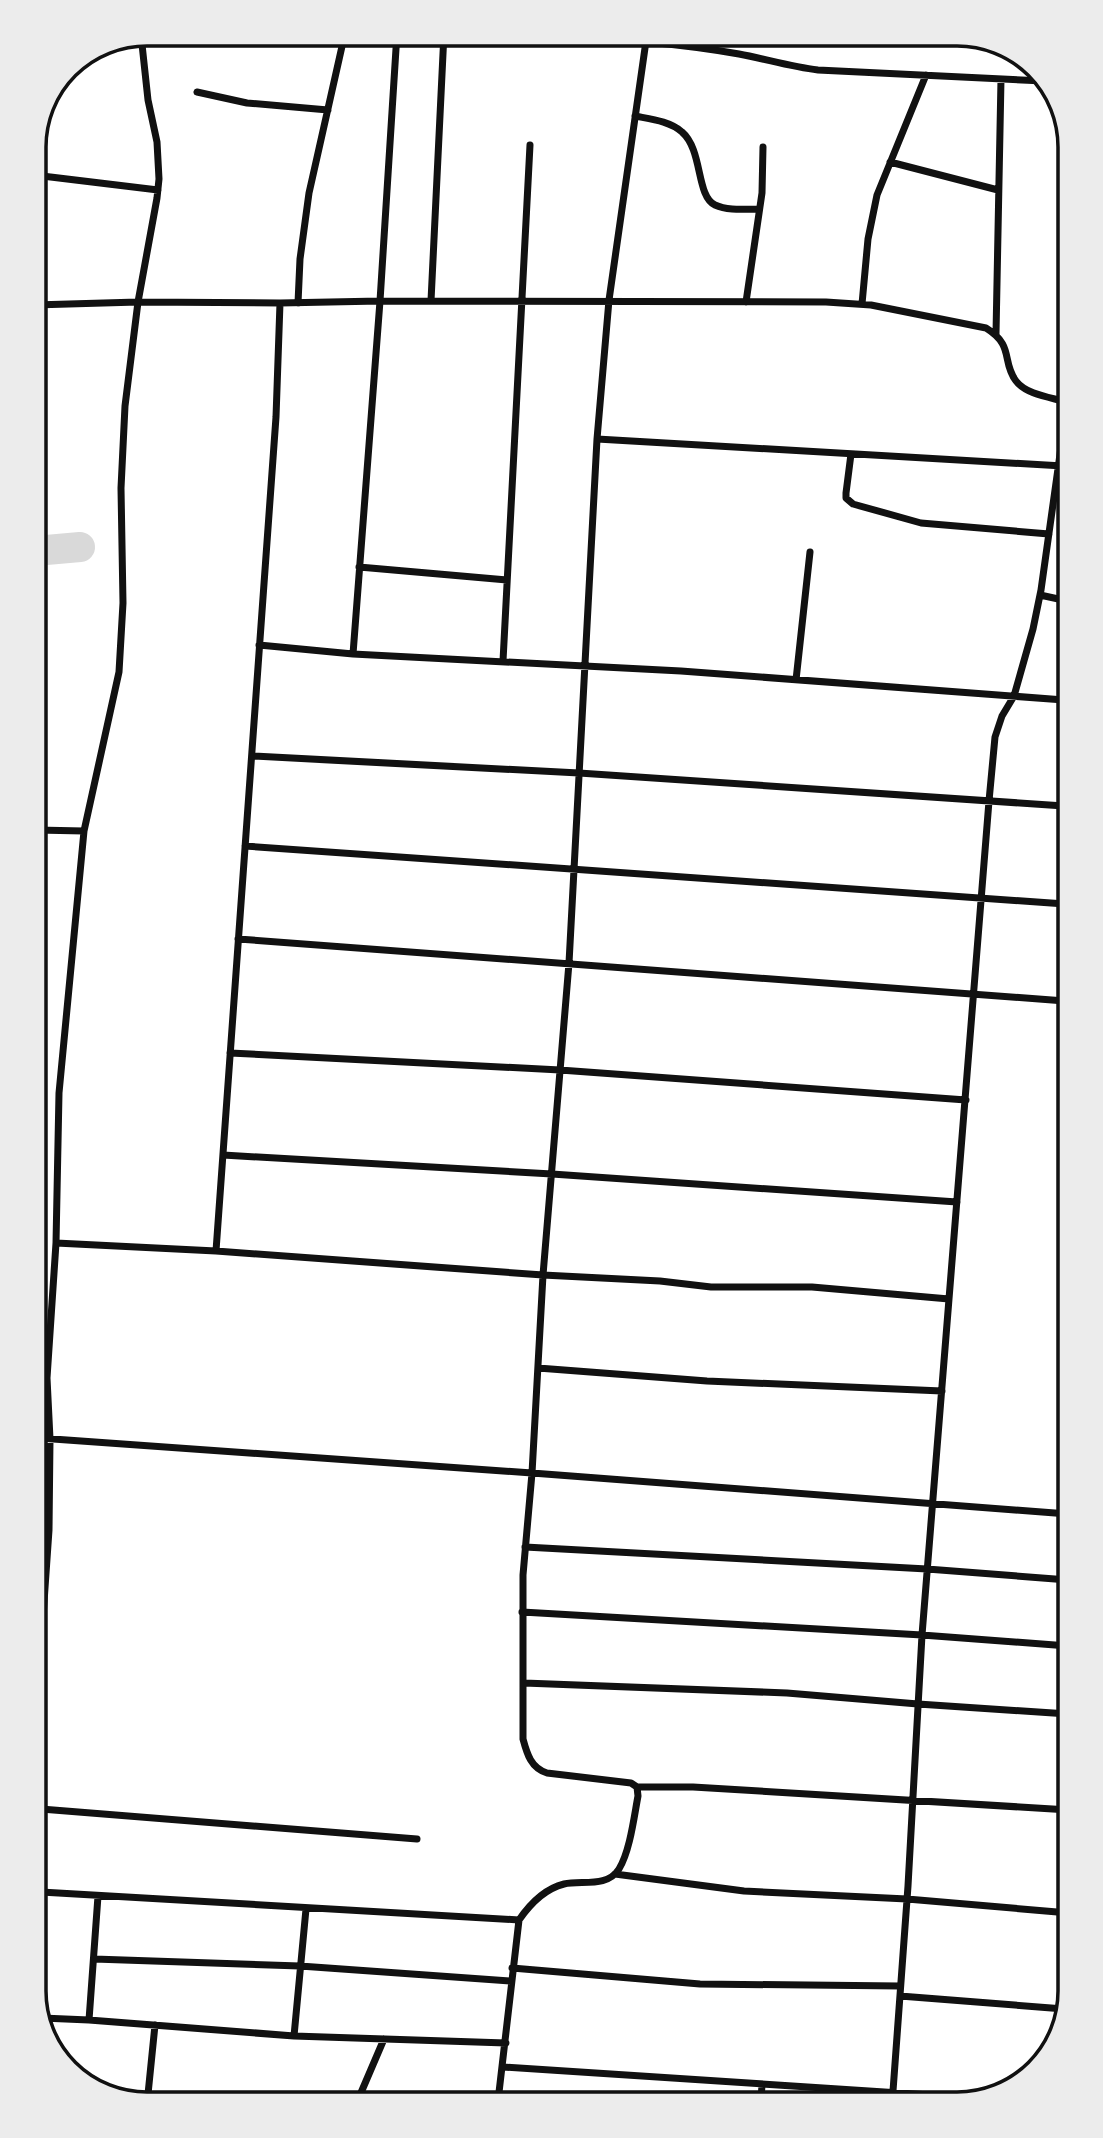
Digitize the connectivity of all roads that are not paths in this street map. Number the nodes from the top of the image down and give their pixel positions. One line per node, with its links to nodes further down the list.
1 (142, 46): 17 (street)
2 (342, 46): 11 (street)
3 (396, 46): 21 (street)
4 (443, 46): 22 (street)
5 (645, 46): 12 (street)
6 (682, 46): 7 (street)
7 (926, 75): 8 (street); 15 (street)
8 (1000, 79): 9 (street); 18 (street)
9 (1032, 80)
10 (197, 92): 11 (street)
11 (328, 110): 27 (street)
12 (635, 116): 19 (street); 20 (street)
13 (530, 145): 24 (street)
14 (763, 147): 19 (street)
15 (890, 162): 18 (street); 28 (street)
16 (46, 176): 17 (street)
17 (158, 190): 23 (street)
18 (999, 190): 30 (street)
19 (759, 209): 25 (street)
20 (609, 300): 24 (street); 25 (street); 32 (street)
21 (380, 301): 22 (street); 27 (street); 38 (street)
22 (431, 301): 24 (street)
23 (138, 302): 26 (street); 29 (street); 54 (street)
24 (520, 302): 39 (street)
25 (746, 302): 28 (street)
26 (280, 303): 27 (street); 42 (street)
27 (298, 303)
28 (862, 304): 30 (street)
29 (46, 305)
30 (996, 334): 31 (street)
31 (1058, 400)
32 (597, 439): 33 (street); 45 (street)
33 (851, 454): 34 (street); 36 (street)
34 (1058, 466)
35 (1058, 478): 36 (street)
36 (1049, 534): 40 (street)
37 (810, 552): 46 (street)
38 (359, 567): 39 (street); 43 (street)
39 (507, 580): 44 (street)
40 (1041, 593): 41 (street); 47 (street)
41 (1058, 598)
42 (259, 645): 43 (street); 49 (street)
43 (353, 654): 44 (street)
44 (503, 661): 45 (street)
45 (586, 665): 46 (street); 50 (street)
46 (796, 680): 47 (street)
47 (1014, 696): 48 (street); 51 (street)
48 (1058, 699)
49 (252, 756): 50 (street); 55 (street)
50 (579, 773): 51 (street); 56 (street)
51 (989, 801): 52 (street); 57 (street)
52 (1058, 806)
53 (46, 830): 54 (street)
54 (84, 831): 69 (street)
55 (245, 846): 56 (street); 59 (street)
56 (573, 868): 57 (street); 60 (street)
57 (981, 898): 58 (street); 61 (street)
58 (1058, 904)
59 (238, 939): 60 (street); 63 (street)
60 (569, 963): 61 (street); 64 (street)
61 (973, 995): 62 (street); 65 (street)
62 (1058, 1001)
63 (230, 1053): 64 (street); 66 (street)
64 (560, 1070): 65 (street); 67 (street)
65 (965, 1100): 68 (street)
66 (223, 1155): 67 (street); 70 (street)
67 (552, 1174): 68 (street); 71 (street)
68 (957, 1202): 72 (street)
69 (56, 1243): 70 (street); 76 (street)
70 (216, 1251): 71 (street)
71 (543, 1275): 72 (street); 73 (street)
72 (949, 1299): 74 (street)
73 (538, 1368): 74 (street); 77 (street)
74 (942, 1391): 78 (street)
75 (46, 1438): 76 (street)
76 (50, 1438): 77 (street); 81 (street)
77 (532, 1473): 78 (street); 80 (street)
78 (933, 1503): 79 (street); 82 (street)
79 (1058, 1513)
80 (525, 1547): 82 (street); 84 (street)
81 (46, 1552)
82 (927, 1569): 83 (street); 85 (street)
83 (1058, 1579)
84 (522, 1612): 85 (street); 87 (street)
85 (922, 1635): 86 (street); 88 (street)
86 (1058, 1645)
87 (524, 1683): 88 (street); 90 (street)
88 (918, 1704): 89 (street); 91 (street)
89 (1058, 1713)
90 (637, 1787): 91 (street); 95 (street)
91 (913, 1802): 92 (street); 98 (street)
92 (1058, 1809)
93 (46, 1810): 94 (street)
94 (417, 1839)
95 (615, 1874): 98 (street); 101 (street)
96 (46, 1892): 97 (street)
97 (98, 1896): 99 (street); 102 (street)
98 (907, 1899): 100 (street); 106 (street)
99 (306, 1909): 101 (street); 103 (street)
100 (1058, 1912)
101 (519, 1920): 104 (street)
102 (94, 1959): 103 (street); 110 (street)
103 (300, 1966): 105 (street); 112 (street)
104 (512, 1968): 105 (street); 106 (street)
105 (511, 1981): 114 (street)
106 (901, 1986): 107 (street)
107 (900, 1996): 108 (street); 117 (street)
108 (1056, 2008)
109 (49, 2018): 110 (street)
110 (89, 2020): 111 (street)
111 (155, 2025): 112 (street); 118 (street)
112 (294, 2036): 113 (street)
113 (384, 2039): 114 (street); 119 (street)
114 (506, 2043): 115 (street)
115 (503, 2067): 116 (street); 120 (street)
116 (762, 2085): 117 (street); 121 (street)
117 (893, 2091): 122 (street)
118 (148, 2092)
119 (360, 2092)
120 (499, 2092)
121 (762, 2092)
122 (904, 2092)

